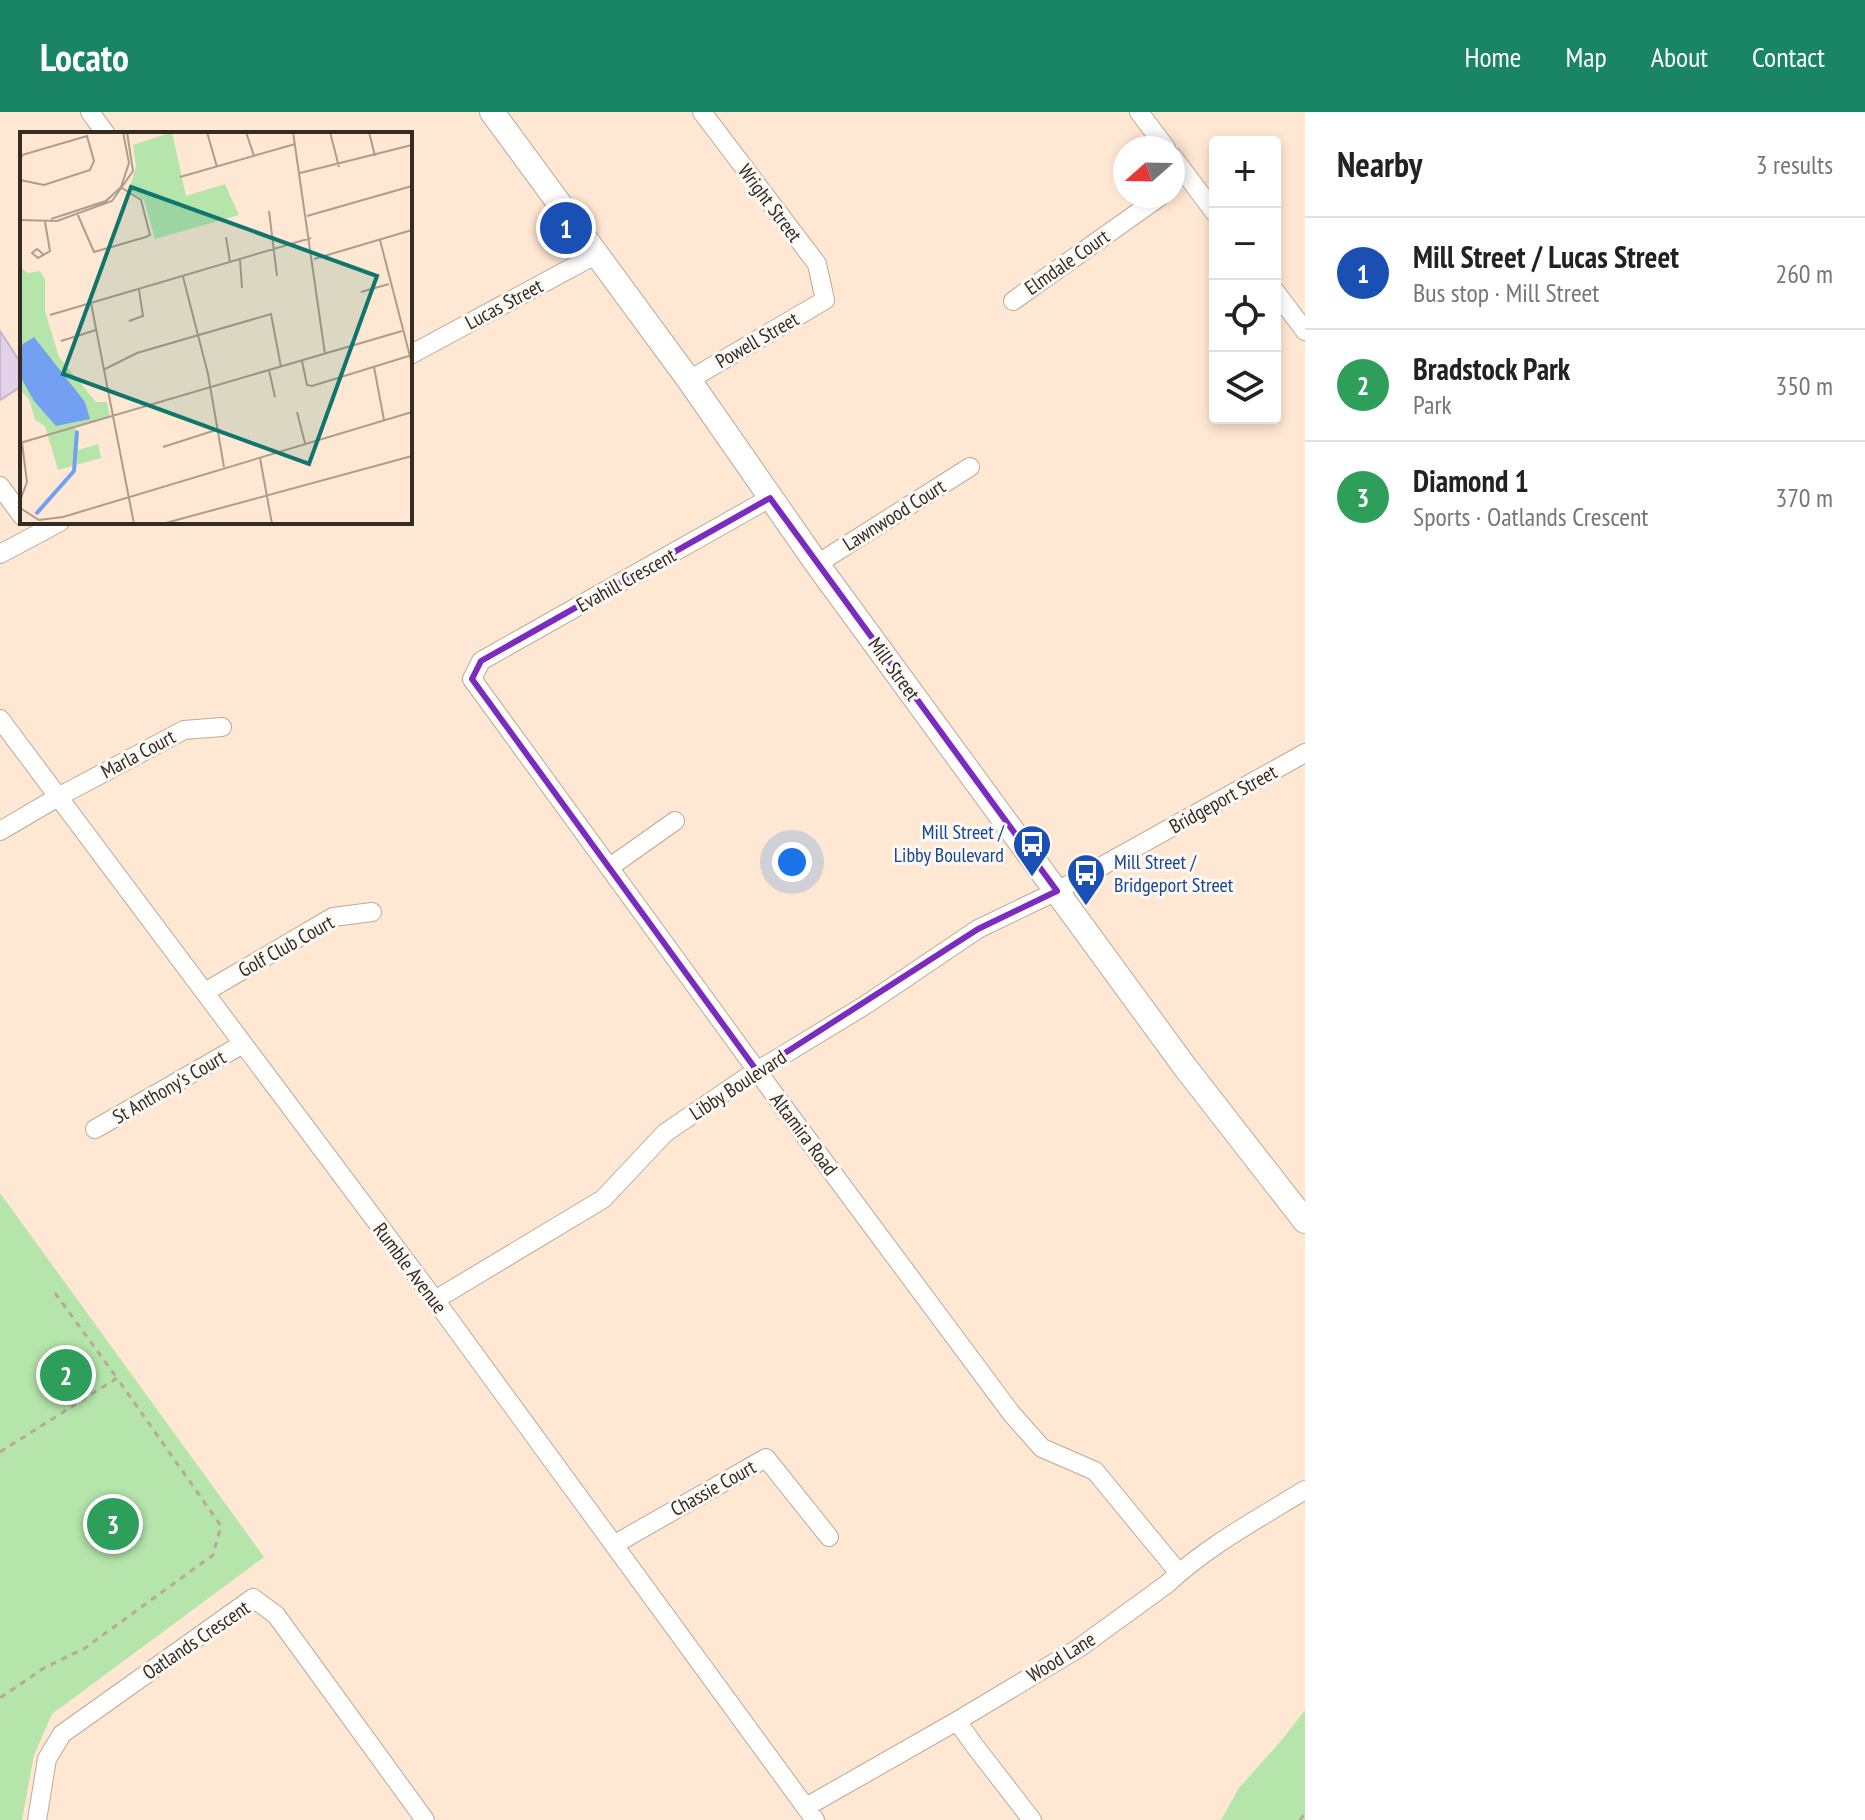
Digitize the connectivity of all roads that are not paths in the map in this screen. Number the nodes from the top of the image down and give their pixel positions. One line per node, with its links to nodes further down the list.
1 (90, 112): 5 (street)
2 (492, 112): 10 (street, Mill Street)
3 (702, 112): 12 (street, Wright Street)
4 (1139, 112): 6 (street)
5 (105, 132)
6 (1157, 136)
7 (1185, 186): 9 (street)
8 (1144, 208): 13 (street, Elmdale Court)
9 (1209, 208)
10 (597, 254): 15 (street, Lucas Street); 16 (street, Mill Street)
11 (1281, 299): 14 (street)
12 (825, 300): 16 (street, Powell Street)
13 (1013, 301)
14 (1305, 331)
15 (412, 354)
16 (689, 380): 19 (street, Mill Street)
17 (970, 467): 23 (street, Lawnwood Court)
18 (0, 486): 20 (street)
19 (770, 498): 23 (street, Mill Street); 24 (street, Evahill Crescent)
20 (20, 513)
21 (31, 528): 22 (street)
22 (0, 554)
23 (817, 564): 32 (street, Mill Street)
24 (481, 661): 31 (street, Altamira Road)
25 (0, 719): 28 (street, Rumble Avenue)
26 (222, 727): 28 (street, Marla Court)
27 (1305, 753): 32 (street, Bridgeport Street)
28 (58, 797): 30 (street, Marla Court); 34 (street, Rumble Avenue)
29 (675, 821): 31 (street)
30 (0, 831)
31 (610, 867): 36 (street, Altamira Road)
32 (1057, 891): 36 (street, Libby Boulevard); 38 (street, Mill Street)
33 (372, 912): 34 (street, Golf Club Court)
34 (205, 992): 35 (street, Rumble Avenue)
35 (243, 1044): 37 (street, St Anthony's Court); 39 (street, Rumble Avenue)
36 (757, 1071): 39 (street, Libby Boulevard); 43 (street, Altamira Road)
37 (95, 1129)
38 (1305, 1221)
39 (435, 1300): 42 (street, Rumble Avenue)
40 (1305, 1490): 43 (street, Wood Lane)
41 (829, 1537): 42 (street, Chassie Court)
42 (615, 1544): 45 (street, Rumble Avenue)
43 (1179, 1573): 44 (street, Wood Lane)
44 (957, 1721): 45 (street, Wood Lane); 48 (street)
45 (810, 1814)
46 (37, 1820): 47 (street, Oatlands Crescent)
47 (425, 1820)
48 (1032, 1820)

